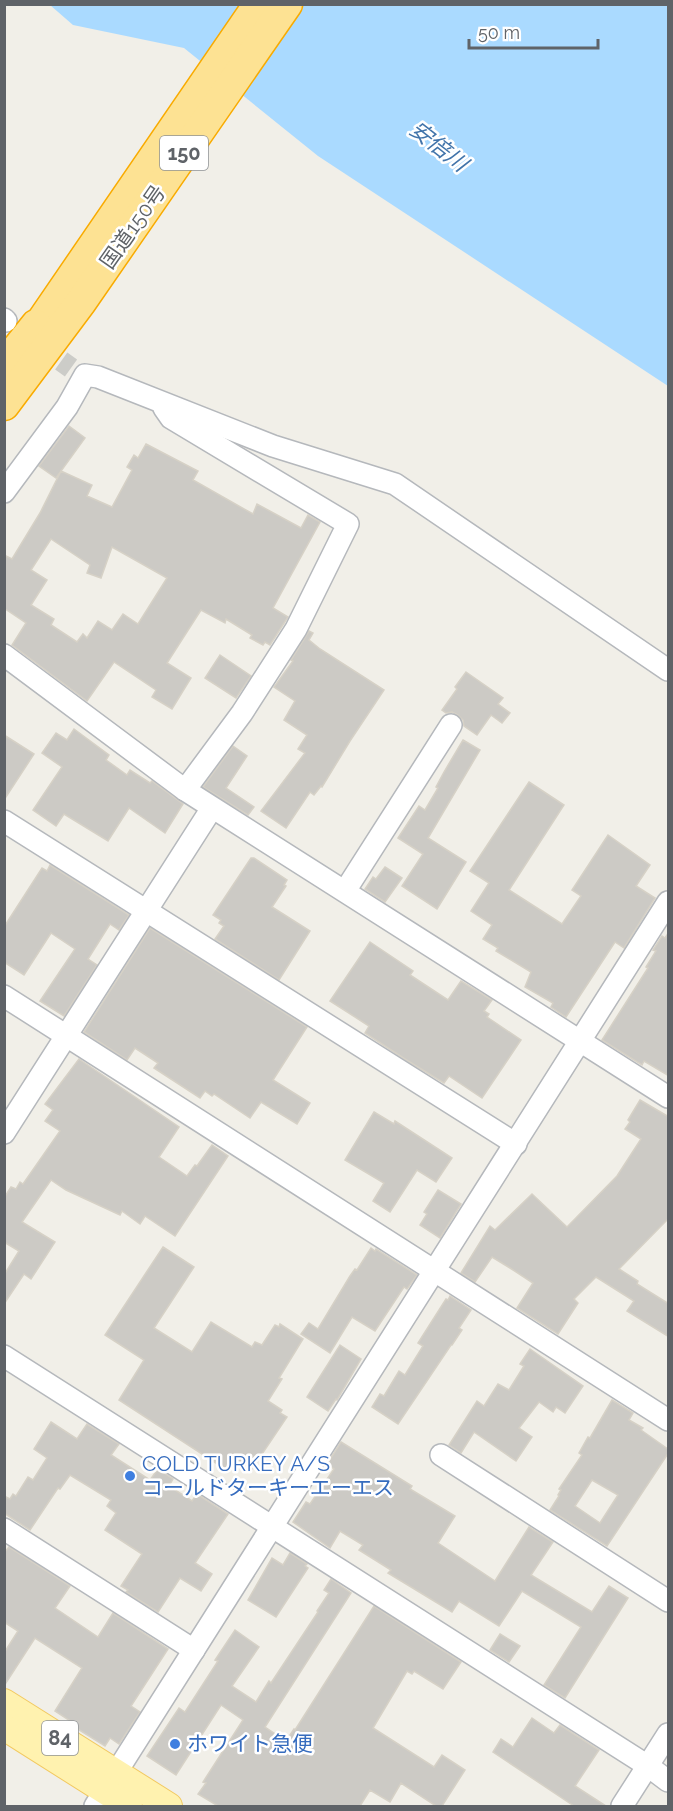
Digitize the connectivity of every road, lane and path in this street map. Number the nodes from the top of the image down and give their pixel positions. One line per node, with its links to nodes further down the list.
1 (259, 4): 3 (highway, 国道150号 / 150)
2 (287, 4): 3 (highway, 国道150号 / 150)
3 (72, 296): 4 (highway, 国道150号 / 150); 5 (highway, 国道150号 / 150); 7 (highway, 国道150号 / 150); 8 (highway, 国道150号 / 150)
4 (4, 365)
5 (4, 377)
6 (156, 398): 9 (street); 11 (street); 13 (street)
7 (4, 405)
8 (4, 427)
9 (4, 492)
10 (4, 655): 13 (street)
11 (669, 670)
12 (451, 724): 16 (street)
13 (184, 790): 14 (street)
14 (212, 808): 16 (street); 18 (street)
15 (4, 821): 18 (street)
16 (345, 891): 21 (street)
17 (669, 902): 21 (street)
18 (147, 910): 20 (street); 24 (street)
19 (4, 996): 20 (street)
20 (67, 1036): 23 (street); 25 (street)
21 (581, 1041): 22 (street); 24 (street)
22 (669, 1097)
23 (4, 1133)
24 (516, 1144): 25 (street)
25 (436, 1272): 27 (street); 29 (street)
26 (4, 1356): 29 (street)
27 (669, 1420)
28 (441, 1455): 31 (street)
29 (272, 1527): 32 (street); 36 (street)
30 (4, 1529): 32 (street)
31 (669, 1601)
32 (194, 1650): 38 (street)
33 (4, 1702): 38 (main road, 84)
34 (4, 1727): 38 (main road, 84)
35 (669, 1734): 36 (street)
36 (648, 1766): 37 (street); 41 (street)
37 (669, 1781)
38 (105, 1790): 39 (main road, 84); 40 (main road, 84)
39 (129, 1806)
40 (168, 1806)
41 (622, 1806)

